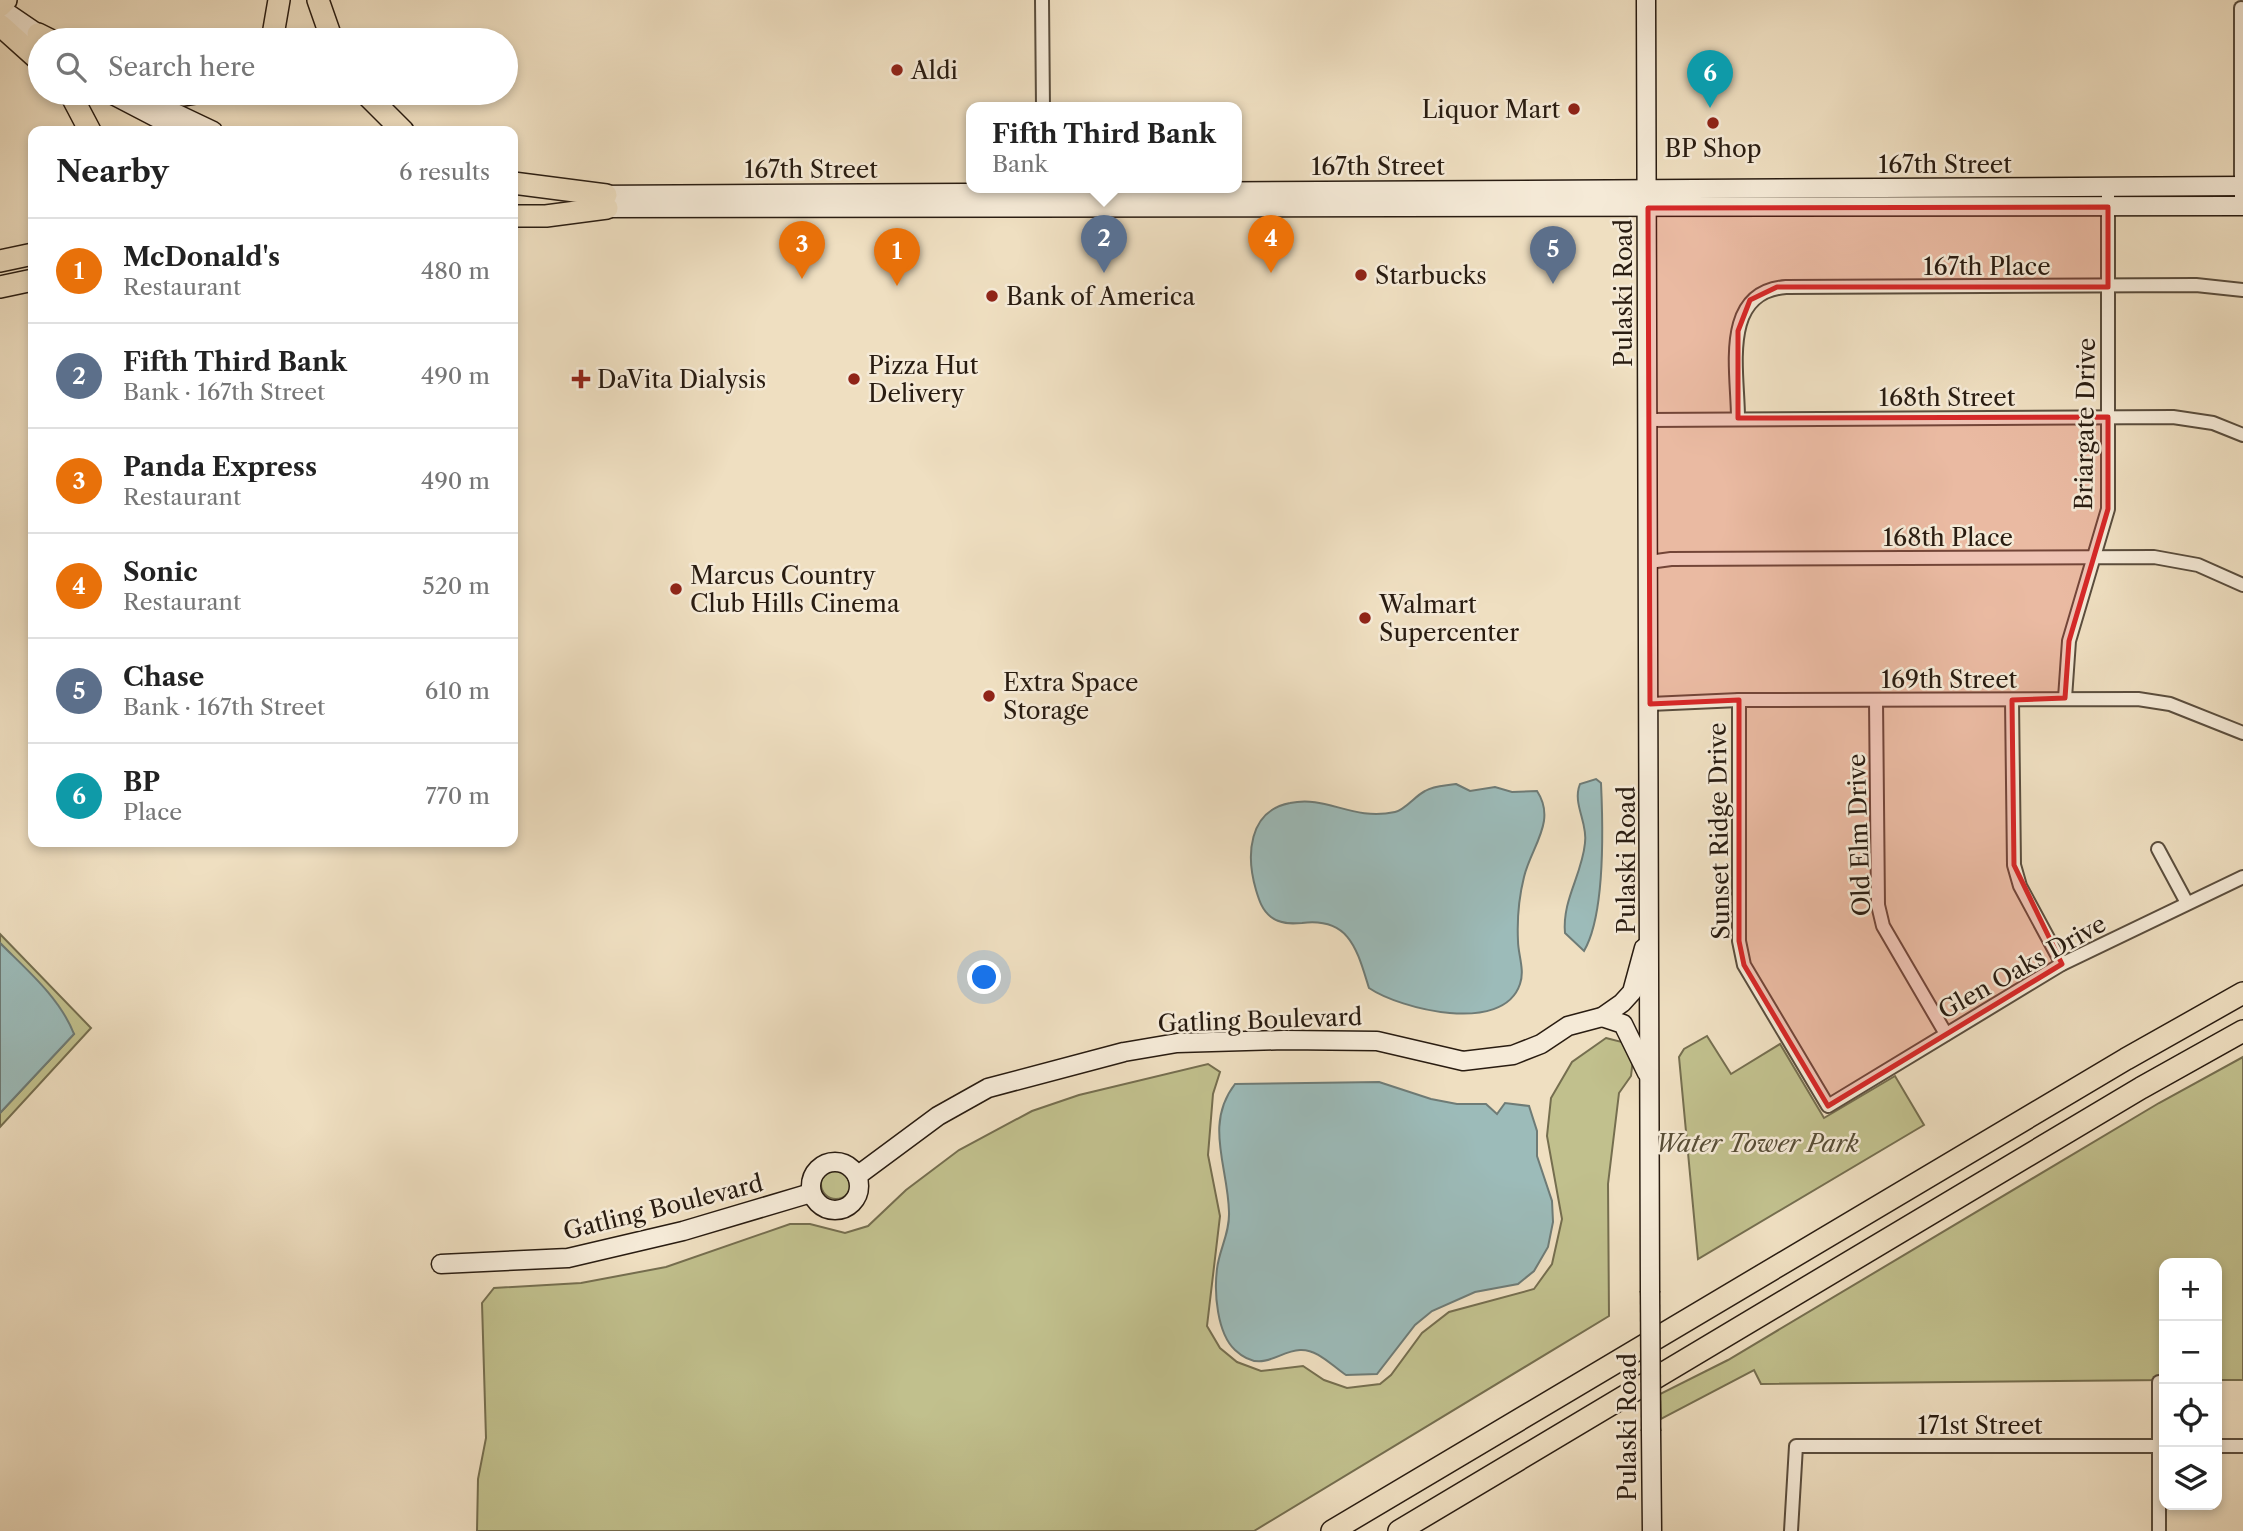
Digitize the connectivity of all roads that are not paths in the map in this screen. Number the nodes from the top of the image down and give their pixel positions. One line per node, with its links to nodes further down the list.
1 (279, 0): 7 (highway)
2 (318, 0): 8 (highway)
3 (1042, 0): 11 (street)
4 (1646, 0): 23 (main road, Pulaski Road)
5 (2241, 8): 21 (street)
6 (2, 13): 9 (main road); 10 (highway)
7 (274, 28)
8 (328, 28)
9 (28, 30)
10 (28, 46)
11 (1043, 102)
12 (76, 105): 16 (highway)
13 (132, 105): 17 (main road)
14 (158, 105): 18 (main road)
15 (377, 105): 19 (highway)
16 (87, 126)
17 (173, 126)
18 (202, 126)
19 (398, 126)
20 (518, 184): 26 (highway)
21 (2242, 186): 22 (main road, 167th Street); 27 (street)
22 (2108, 187): 23 (main road, 167th Street); 29 (street, Briargate Drive)
23 (1647, 189): 25 (main road, 167th Street); 30 (main road, Pulaski Road)
24 (518, 194): 26 (main road, 167th Street)
25 (1044, 196): 26 (main road, 167th Street); 30 (main road, 167th Street)
26 (606, 202): 28 (main road, 167th Street); 31 (highway)
27 (2242, 206): 29 (main road, 167th Street)
28 (518, 207)
29 (2108, 207): 30 (main road, 167th Street); 36 (street, Briargate Drive)
30 (1648, 208): 40 (main road, Pulaski Road)
31 (518, 216)
32 (28, 255): 33 (highway)
33 (0, 261)
34 (28, 281): 35 (highway)
35 (0, 287)
36 (2108, 287): 37 (street, 167th Place); 38 (street, Briargate Drive); 39 (street, 167th Place)
37 (2243, 290)
38 (2108, 417): 39 (street, 168th Street); 41 (street, 168th Street); 42 (street, Briargate Drive)
39 (1738, 418): 40 (street, 168th Street)
40 (1648, 419): 43 (main road, Pulaski Road)
41 (2243, 435)
42 (2094, 558): 43 (street, 168th Place); 44 (street, 168th Place); 45 (street, Briargate Drive)
43 (1649, 562): 49 (main road, Pulaski Road)
44 (2243, 584)
45 (2065, 698): 48 (street, 169th Street); 50 (street, 169th Street)
46 (1739, 700): 47 (street, 169th Street); 49 (street, 169th Street); 61 (street, Sunset Ridge Drive)
47 (1876, 700): 48 (street, 169th Street); 59 (street, Old Elm Drive)
48 (2012, 700): 55 (street)
49 (1650, 704): 54 (main road, Pulaski Road)
50 (2243, 733)
51 (2158, 849): 53 (street)
52 (2243, 877): 53 (street, Glen Oaks Drive)
53 (2186, 903): 55 (street, Glen Oaks Drive)
54 (1651, 926): 57 (main road, Gatling Boulevard); 60 (main road, Pulaski Road)
55 (2062, 964): 59 (street, Glen Oaks Drive)
56 (2243, 993): 69 (highway)
57 (1602, 1017): 60 (main road); 62 (main road, Gatling Boulevard)
58 (2243, 1031): 70 (highway)
59 (1947, 1034): 61 (street, Glen Oaks Drive)
60 (1650, 1079): 71 (main road, Pulaski Road, bridge)
61 (1828, 1106)
62 (857, 1176): 63 (main road); 63 (main road)
63 (811, 1194): 64 (main road, Gatling Boulevard)
64 (441, 1264)
65 (2159, 1446): 72 (street, 171st Street)
66 (2222, 1446): 67 (street)
67 (2243, 1446)
68 (2161, 1447): 73 (street)
69 (1332, 1531)
70 (1399, 1531)
71 (1652, 1531)
72 (1791, 1531)
73 (2159, 1531)

